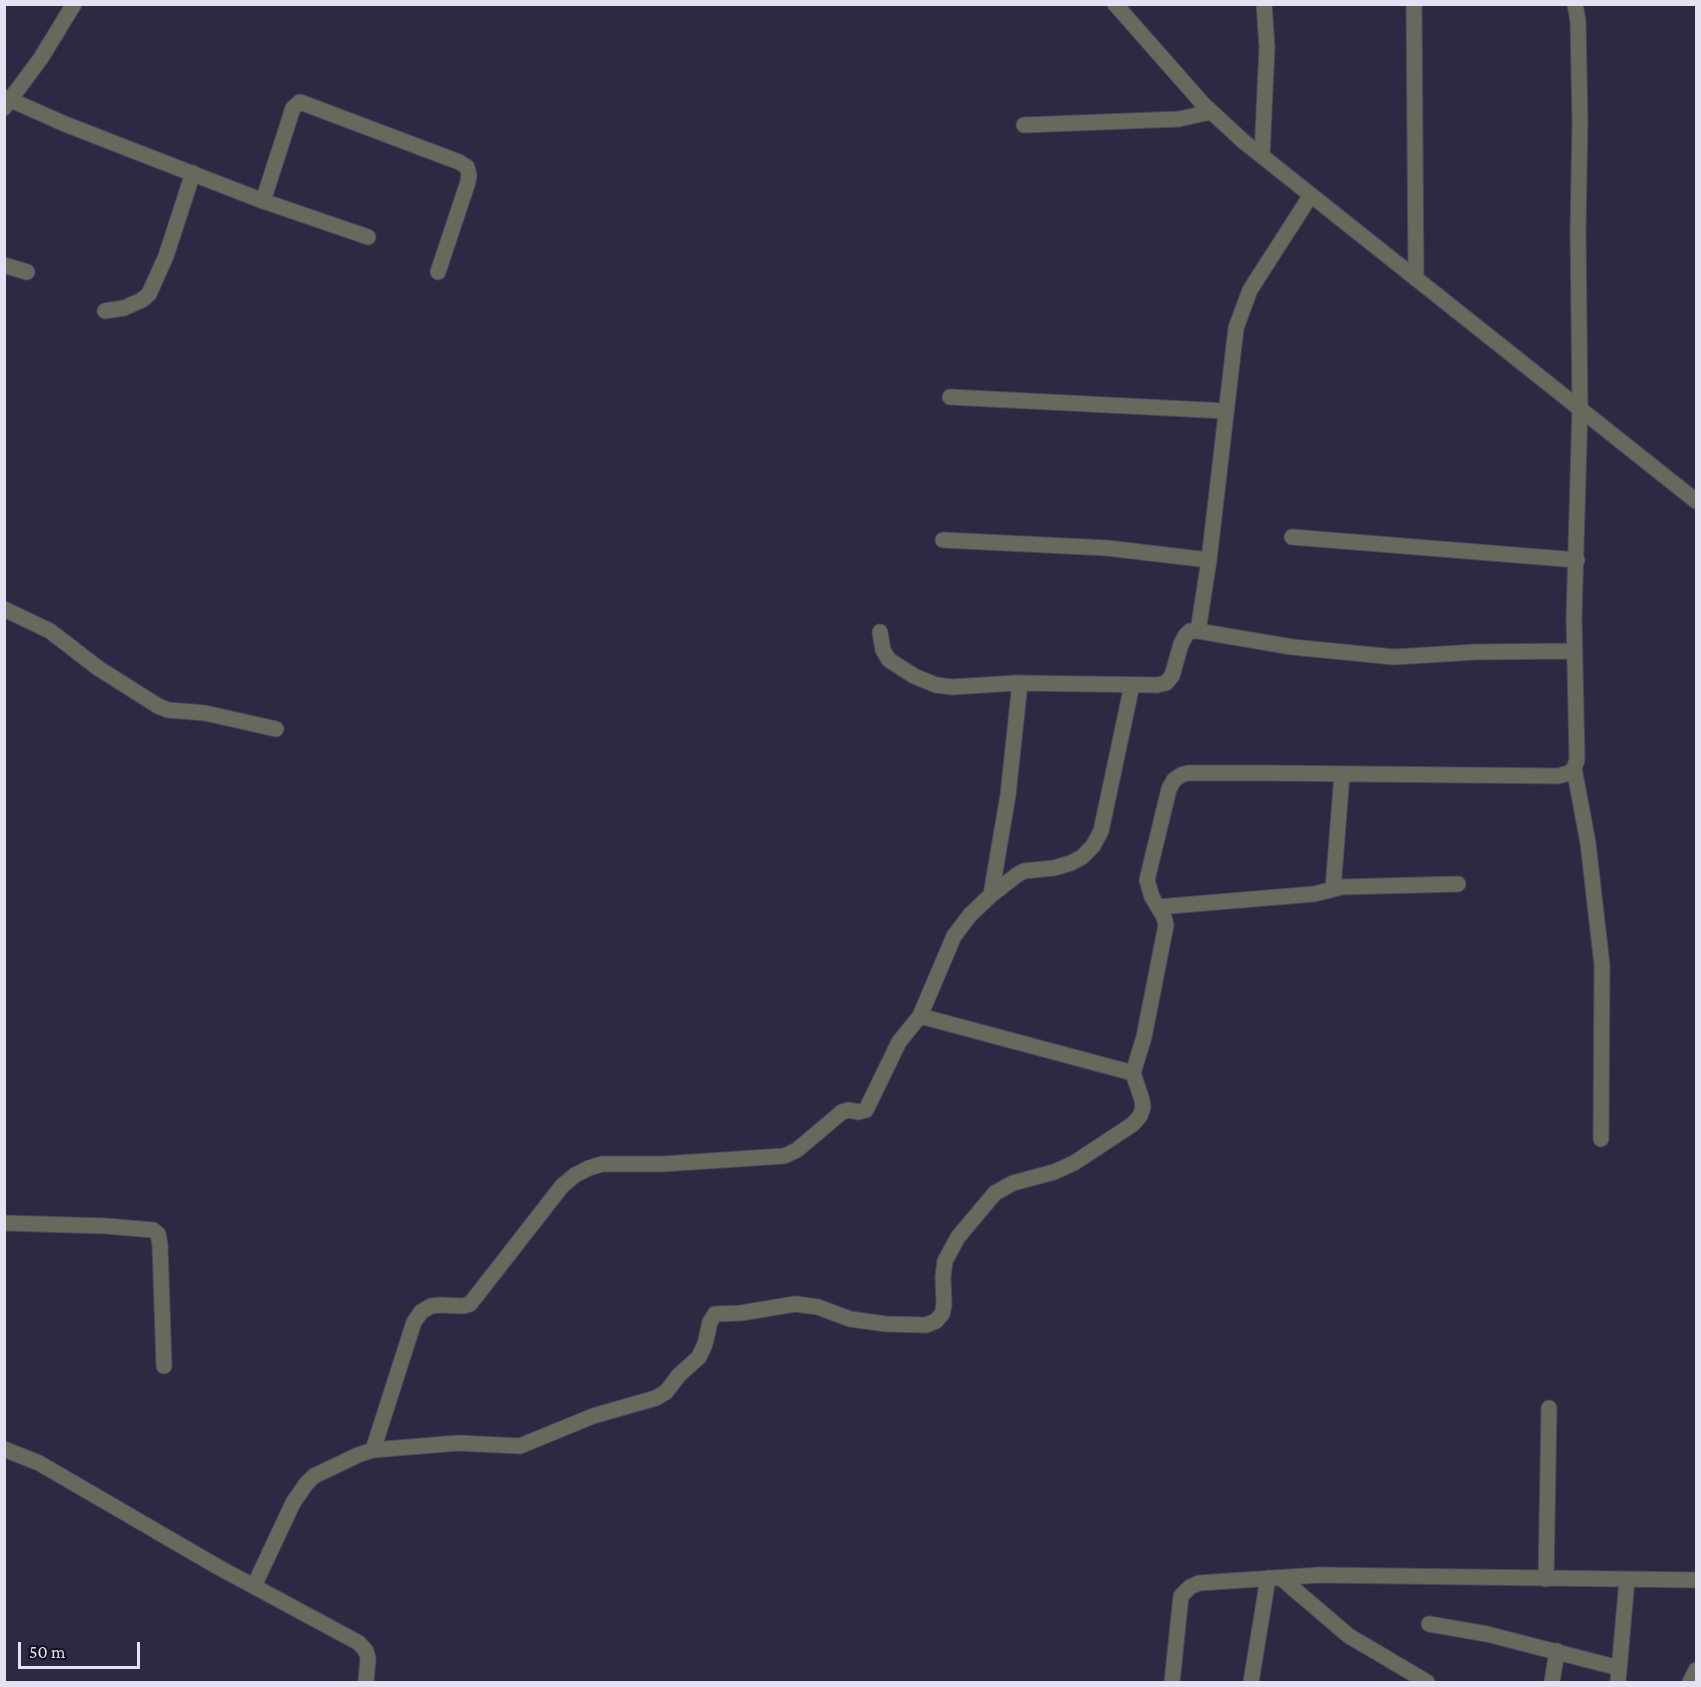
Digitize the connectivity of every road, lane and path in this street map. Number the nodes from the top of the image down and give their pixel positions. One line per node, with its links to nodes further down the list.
1 (74, 4): 6 (street)
2 (1115, 4): 7 (street)
3 (1264, 4): 9 (street)
4 (1414, 4): 17 (street)
5 (1575, 4): 20 (street)
6 (7, 101): 10 (street)
7 (1211, 111): 8 (street); 9 (street)
8 (1024, 125)
9 (1262, 156): 11 (street)
10 (193, 173): 12 (street); 18 (street)
11 (1311, 195): 17 (street); 21 (street)
12 (263, 201): 13 (street); 16 (street)
13 (368, 237)
14 (4, 265): 15 (street)
15 (27, 272)
16 (438, 272)
17 (1416, 279): 20 (street)
18 (105, 312)
19 (950, 398): 21 (street)
20 (1580, 408): 22 (street); 26 (street)
21 (1226, 411): 25 (street)
22 (1696, 501)
23 (1293, 537): 26 (street)
24 (943, 540): 25 (street)
25 (1209, 560): 28 (street)
26 (1577, 560): 30 (street)
27 (4, 609): 33 (street)
28 (1198, 631): 30 (street); 32 (street)
29 (880, 632): 31 (street)
30 (1575, 651): 34 (street)
31 (1020, 683): 32 (street); 38 (street)
32 (1132, 685): 38 (street)
33 (276, 729)
34 (1574, 768): 35 (street); 42 (street)
35 (1342, 774): 37 (street); 39 (street)
36 (1458, 884): 37 (street)
37 (1333, 889): 39 (street)
38 (991, 895): 40 (street)
39 (1158, 907): 41 (street)
40 (920, 1016): 41 (street); 47 (street)
41 (1133, 1073): 47 (street)
42 (1601, 1139)
43 (4, 1223): 44 (street)
44 (164, 1366)
45 (1549, 1408): 49 (street)
46 (4, 1449): 52 (street)
47 (373, 1450): 52 (street)
48 (1274, 1578): 49 (street); 58 (street); 59 (street); 60 (street)
49 (1546, 1579): 50 (street)
50 (1627, 1580): 51 (street); 56 (street)
51 (1696, 1580)
52 (254, 1586): 57 (street)
53 (1429, 1624): 54 (street)
54 (1557, 1651): 56 (street); 61 (street)
55 (1696, 1670): 62 (street)
56 (1619, 1675)
57 (366, 1683)
58 (1172, 1683)
59 (1251, 1683)
60 (1427, 1683)
61 (1552, 1683)
62 (1690, 1683)

